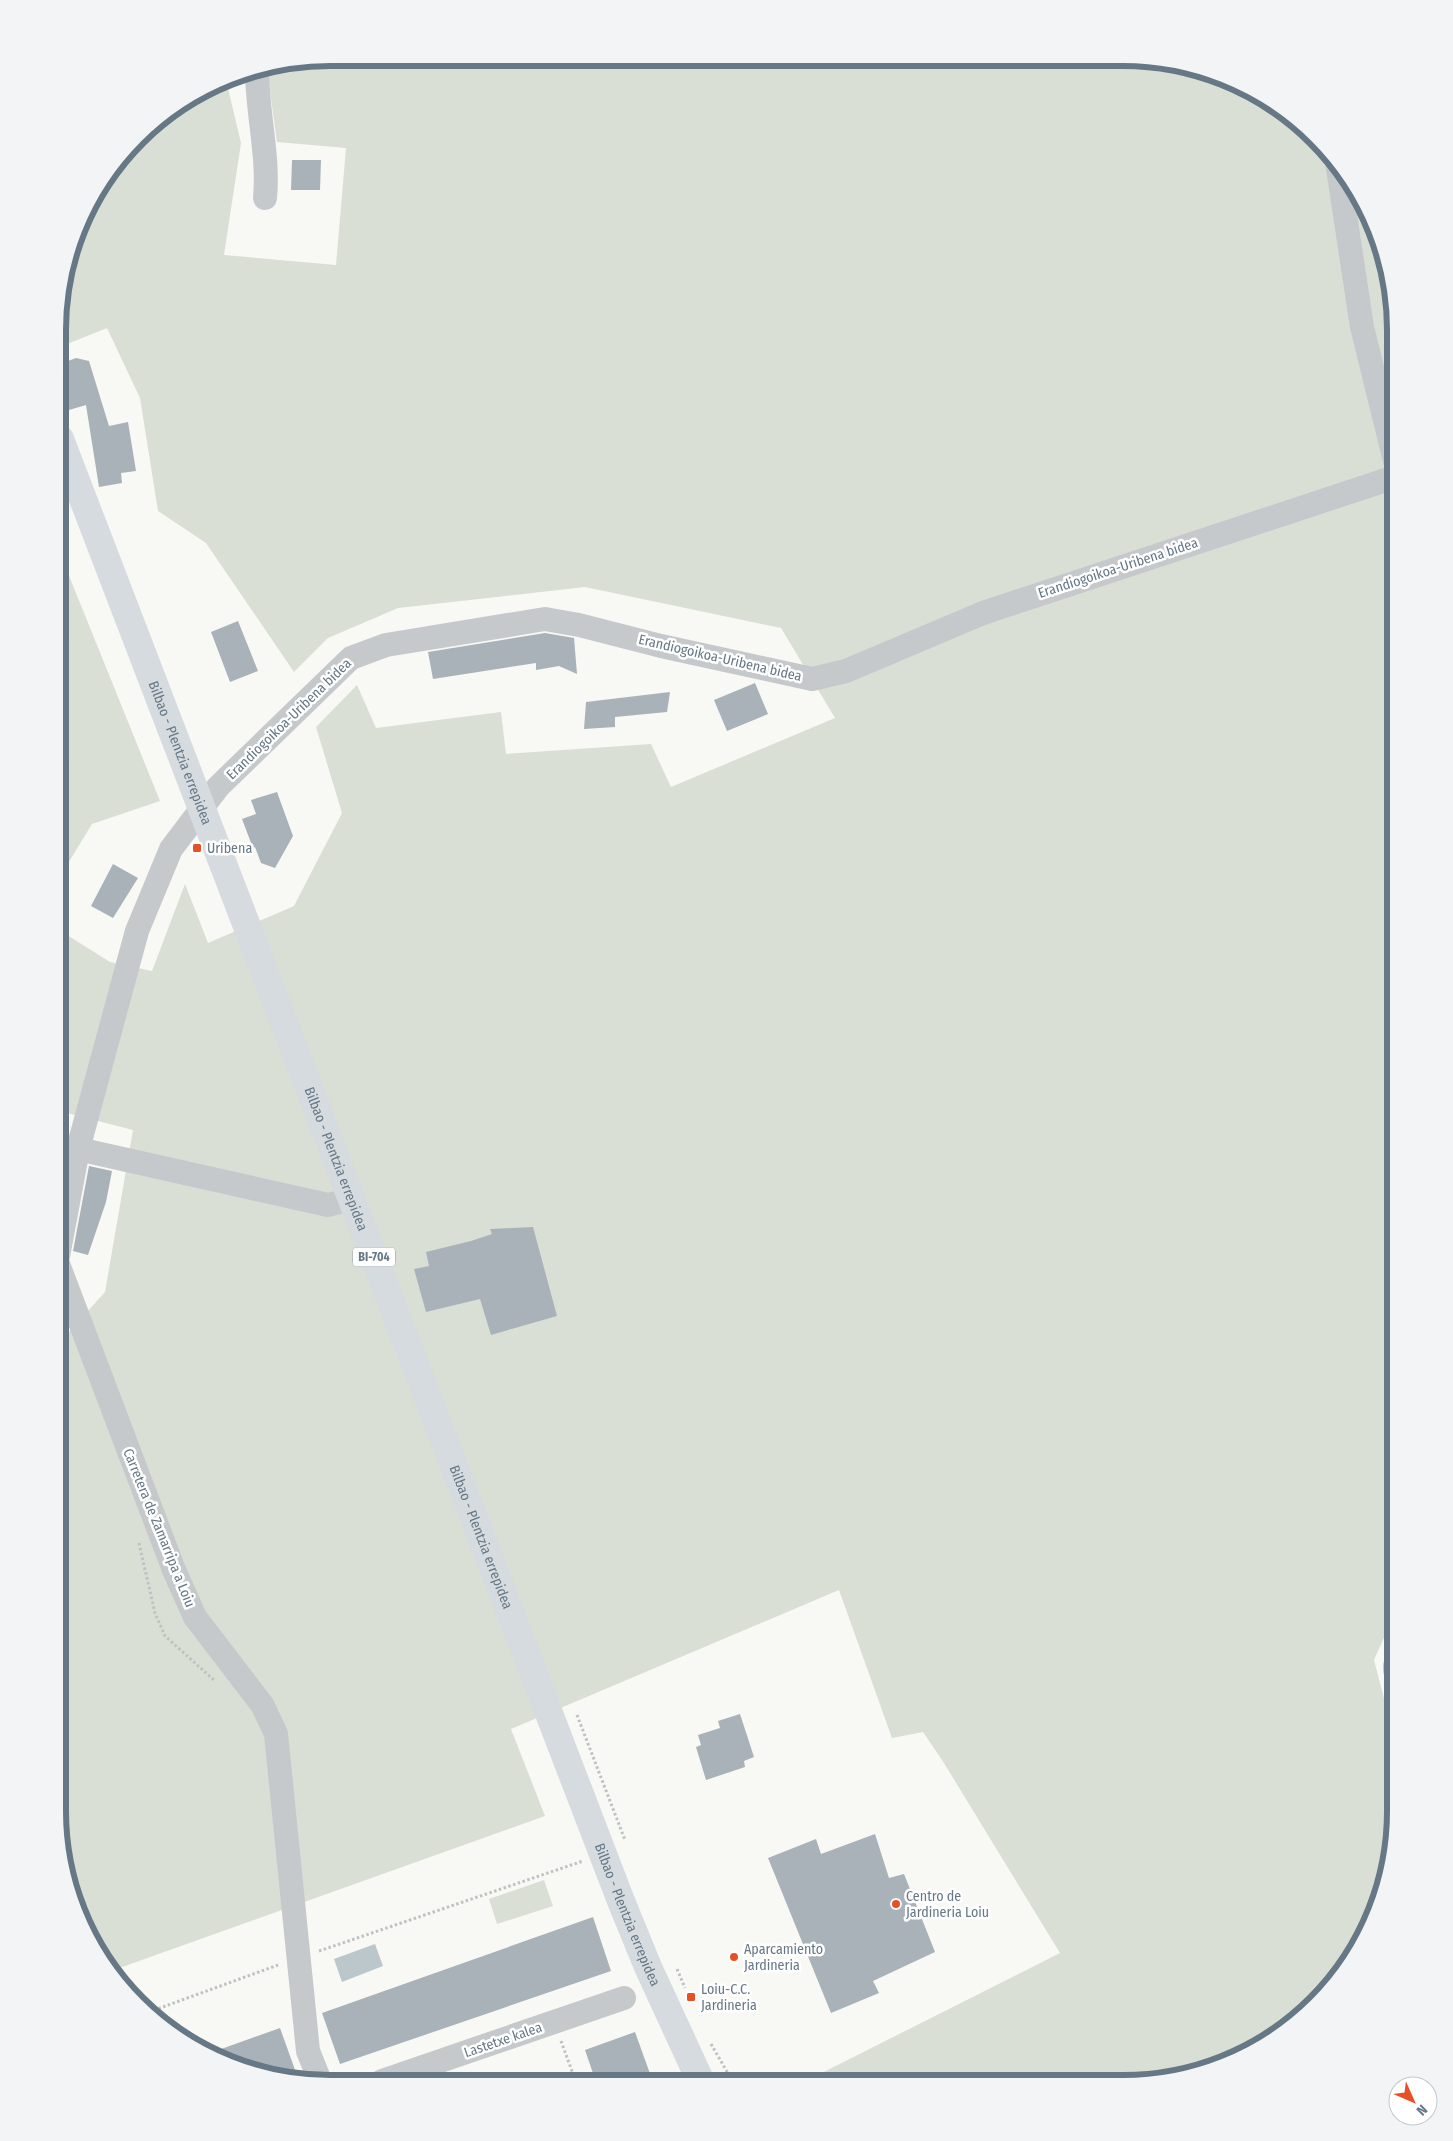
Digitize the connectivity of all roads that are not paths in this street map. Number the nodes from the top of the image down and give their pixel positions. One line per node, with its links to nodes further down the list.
1 (257, 76): 3 (street)
2 (1340, 181): 4 (street)
3 (265, 198)
4 (1387, 426)
5 (66, 455): 7 (main road, Bilbao - Plentzia errepidea / BI-704)
6 (1387, 480): 7 (street, Erandiogoikoa-Uribena bidea)
7 (200, 810): 8 (street, Erandiogoikoa-Uribena bidea); 9 (main road, Bilbao - Plentzia errepidea / BI-704)
8 (78, 1149): 9 (street); 10 (street, Erandiogoikoa-Uribena bidea)
9 (352, 1199): 15 (main road, Bilbao - Plentzia errepidea / BI-704)
10 (66, 1213)
11 (66, 1285): 13 (street, Carretera de Zamarripa a Loiu)
12 (624, 1998): 14 (street, Lastetxe kalea)
13 (317, 2074)
14 (402, 2075)
15 (697, 2075)

